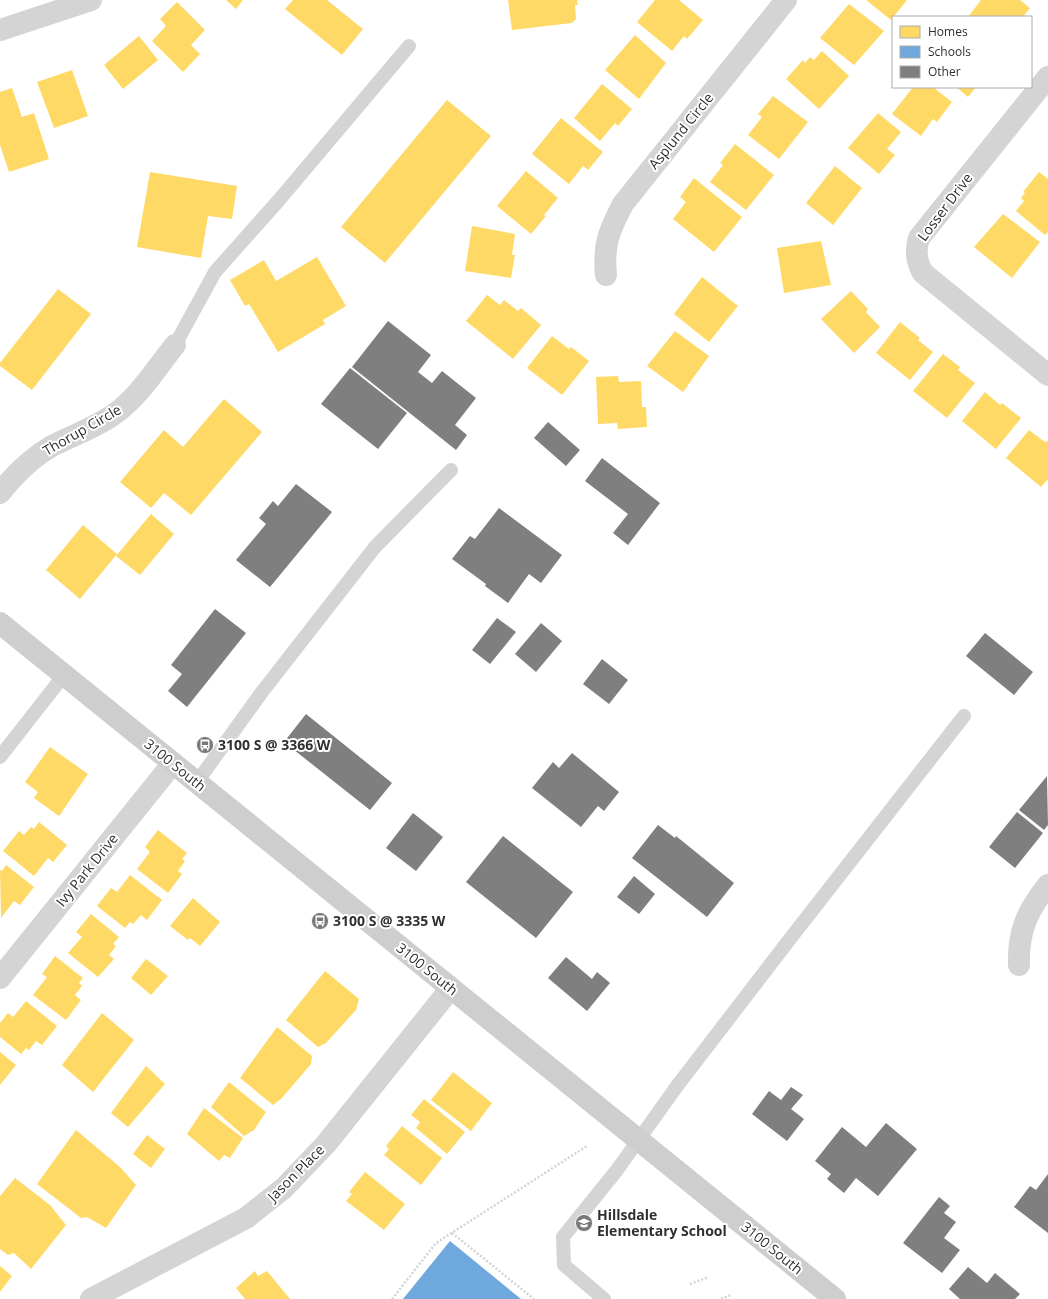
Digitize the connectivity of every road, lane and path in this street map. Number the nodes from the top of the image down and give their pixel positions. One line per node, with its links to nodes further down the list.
1 (91, 0): 3 (street)
2 (786, 0): 6 (street, Asplund Circle)
3 (0, 30)
4 (409, 46): 7 (lane)
5 (1048, 77): 8 (street, Losser Drive)
6 (606, 275)
7 (174, 345): 10 (street, Thorup Circle)
8 (1048, 375)
9 (450, 470): 16 (lane)
10 (0, 492)
11 (0, 623): 12 (main road, 3100 South)
12 (64, 675): 14 (lane); 15 (main road, 3100 South)
13 (964, 716): 21 (lane)
14 (0, 757)
15 (173, 763): 16 (main road, 3100 South); 19 (street, Ivy Park Drive)
16 (197, 782): 20 (main road, 3100 South)
17 (1048, 885): 18 (street)
18 (1019, 965)
19 (0, 978)
20 (451, 988): 21 (main road, 3100 South); 27 (street, Jason Place)
21 (640, 1140): 30 (lane); 32 (main road, 3100 South)
22 (587, 1146): 23 (path)
23 (452, 1232): 28 (path); 29 (path)
24 (709, 1277): 25 (path)
25 (690, 1284)
26 (731, 1295): 31 (path)
27 (91, 1299)
28 (392, 1299)
29 (534, 1299)
30 (604, 1299)
31 (721, 1299)
32 (835, 1299)

